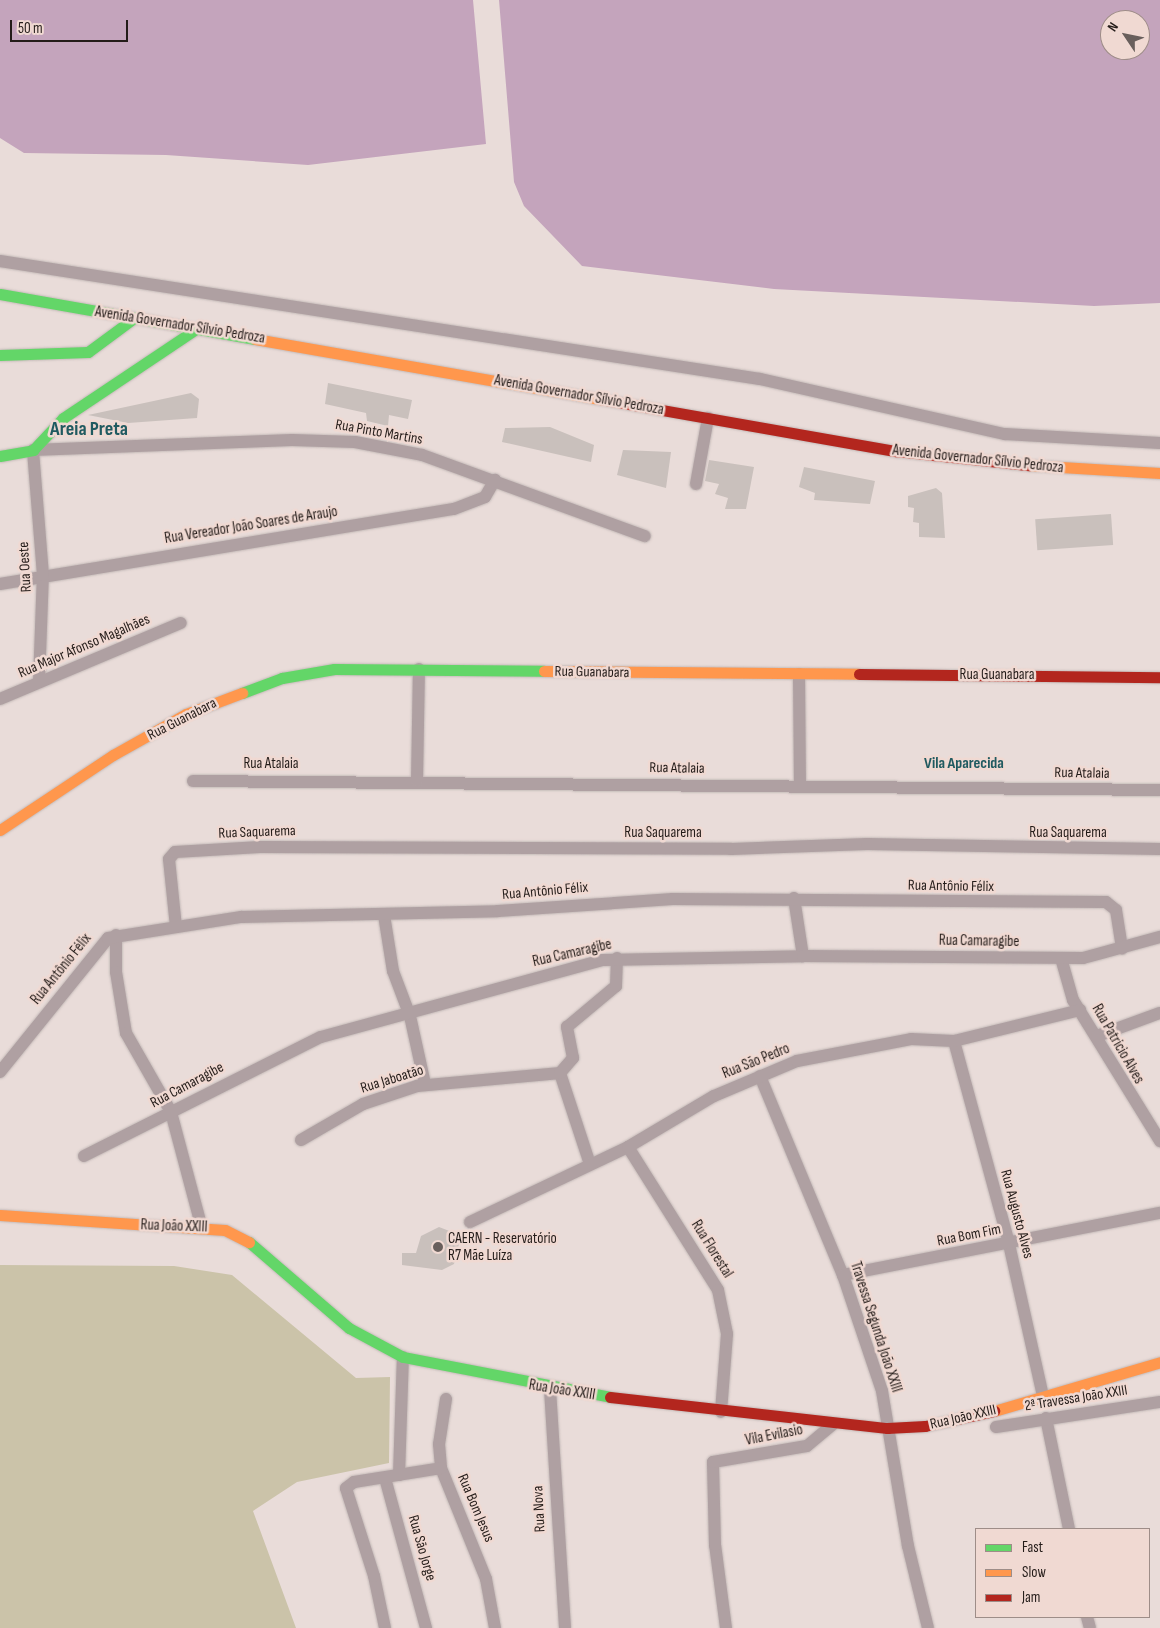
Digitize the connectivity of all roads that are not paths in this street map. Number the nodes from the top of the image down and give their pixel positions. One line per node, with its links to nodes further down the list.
1 (0, 261): 7 (street)
2 (0, 294): 3 (main road, Avenida Governador Sílvio Pedroza)
3 (134, 318): 4 (main road, Avenida Governador Sílvio Pedroza); 5 (main road)
4 (199, 328): 6 (main road, Avenida Governador Sílvio Pedroza); 8 (main road)
5 (0, 356)
6 (708, 418): 10 (main road, Avenida Governador Sílvio Pedroza); 12 (street)
7 (1160, 443)
8 (33, 450): 9 (main road, Rua Pinto Martins); 11 (street, Rua Pinto Martins); 14 (street, Rua Oeste)
9 (0, 456)
10 (1160, 473)
11 (495, 480): 13 (street, Rua Pinto Martins); 14 (street, Rua Vereador João Soares de Araujo)
12 (696, 484)
13 (646, 536)
14 (43, 575): 15 (street, Rua Vereador João Soares de Araujo); 20 (street, Rua Oeste)
15 (0, 584)
16 (180, 623): 20 (street, Rua Major Afonso Magalhães)
17 (419, 668): 18 (main road, Rua Guanabara); 23 (street); 26 (main road, Rua Guanabara)
18 (799, 674): 19 (main road, Rua Guanabara); 24 (street)
19 (1160, 677)
20 (39, 682): 21 (street, Rua Major Afonso Magalhães)
21 (0, 699)
22 (193, 781): 23 (street, Rua Atalaia)
23 (417, 781): 24 (street, Rua Atalaia)
24 (800, 786): 25 (street, Rua Atalaia)
25 (1160, 790)
26 (0, 830)
27 (1160, 849): 30 (street, Rua Saquarema)
28 (794, 898): 29 (street, Rua Antônio Félix); 33 (street, Rua Antônio Félix); 34 (street)
29 (384, 915): 30 (street, Rua Antônio Félix); 37 (street)
30 (176, 927): 31 (street, Rua Antônio Félix)
31 (116, 934): 42 (street, Rua Antônio Félix); 46 (street)
32 (1160, 938): 33 (street, Rua Camaragibe)
33 (1122, 949): 36 (street, Rua Camaragibe)
34 (803, 956): 35 (street, Rua Camaragibe); 36 (street, Rua Camaragibe)
35 (617, 958): 37 (street, Rua Camaragibe); 43 (street)
36 (1061, 958): 38 (street, Rua Patricio Alves)
37 (408, 1010): 45 (street); 46 (street, Rua Camaragibe)
38 (1080, 1010): 40 (street, Rua Patricio Alves); 41 (street, Rua São Pedro)
39 (1160, 1013): 40 (street)
40 (1097, 1036): 48 (street, Rua Patricio Alves)
41 (954, 1041): 44 (street, Rua São Pedro); 56 (street, Rua Augusto Alves)
42 (0, 1072)
43 (560, 1073): 45 (street, Rua Jaboatão); 51 (street)
44 (760, 1076): 49 (street, Rua São Pedro); 57 (street, Travessa Segunda João XXIII)
45 (425, 1084): 47 (street, Rua Jaboatão)
46 (171, 1112): 50 (street, Rua Camaragibe); 55 (street)
47 (301, 1140)
48 (1160, 1141)
49 (628, 1147): 51 (street, Rua São Pedro); 64 (street, Rua Florestal)
50 (84, 1156)
51 (590, 1164): 54 (street, Rua São Pedro)
52 (1160, 1213): 56 (street, Rua Bom Fim)
53 (0, 1215): 55 (main road, Rua João XXIII)
54 (470, 1222)
55 (201, 1225): 58 (main road, Rua João XXIII)
56 (1009, 1244): 57 (street, Rua Bom Fim); 61 (street, Rua Augusto Alves)
57 (843, 1275): 68 (street, Travessa Segunda João XXIII)
58 (403, 1357): 60 (main road, Rua João XXIII); 70 (street)
59 (1160, 1362): 61 (main road, Rua João XXIII)
60 (550, 1389): 64 (main road, Rua João XXIII); 76 (street, Rua Nova)
61 (1043, 1396): 68 (main road, Rua João XXIII)
62 (446, 1399): 69 (street, Rua Bom Jesus)
63 (1160, 1402): 65 (street, 2ª Travessa João XXIII)
64 (720, 1412): 66 (main road, Rua João XXIII)
65 (1046, 1418): 67 (street, 2ª Travessa João XXIII); 72 (street)
66 (833, 1424): 68 (main road, Rua João XXIII); 77 (street, Vila Evilasio)
67 (996, 1427)
68 (886, 1428): 78 (street, Travessa Segunda João XXIII)
69 (441, 1468): 70 (street); 75 (street, Rua Bom Jesus)
70 (399, 1475): 71 (street)
71 (385, 1478): 73 (street); 74 (street, Rua São Jorge)
72 (1069, 1528)
73 (385, 1628)
74 (426, 1628)
75 (495, 1628)
76 (565, 1628)
77 (726, 1628)
78 (928, 1628)

